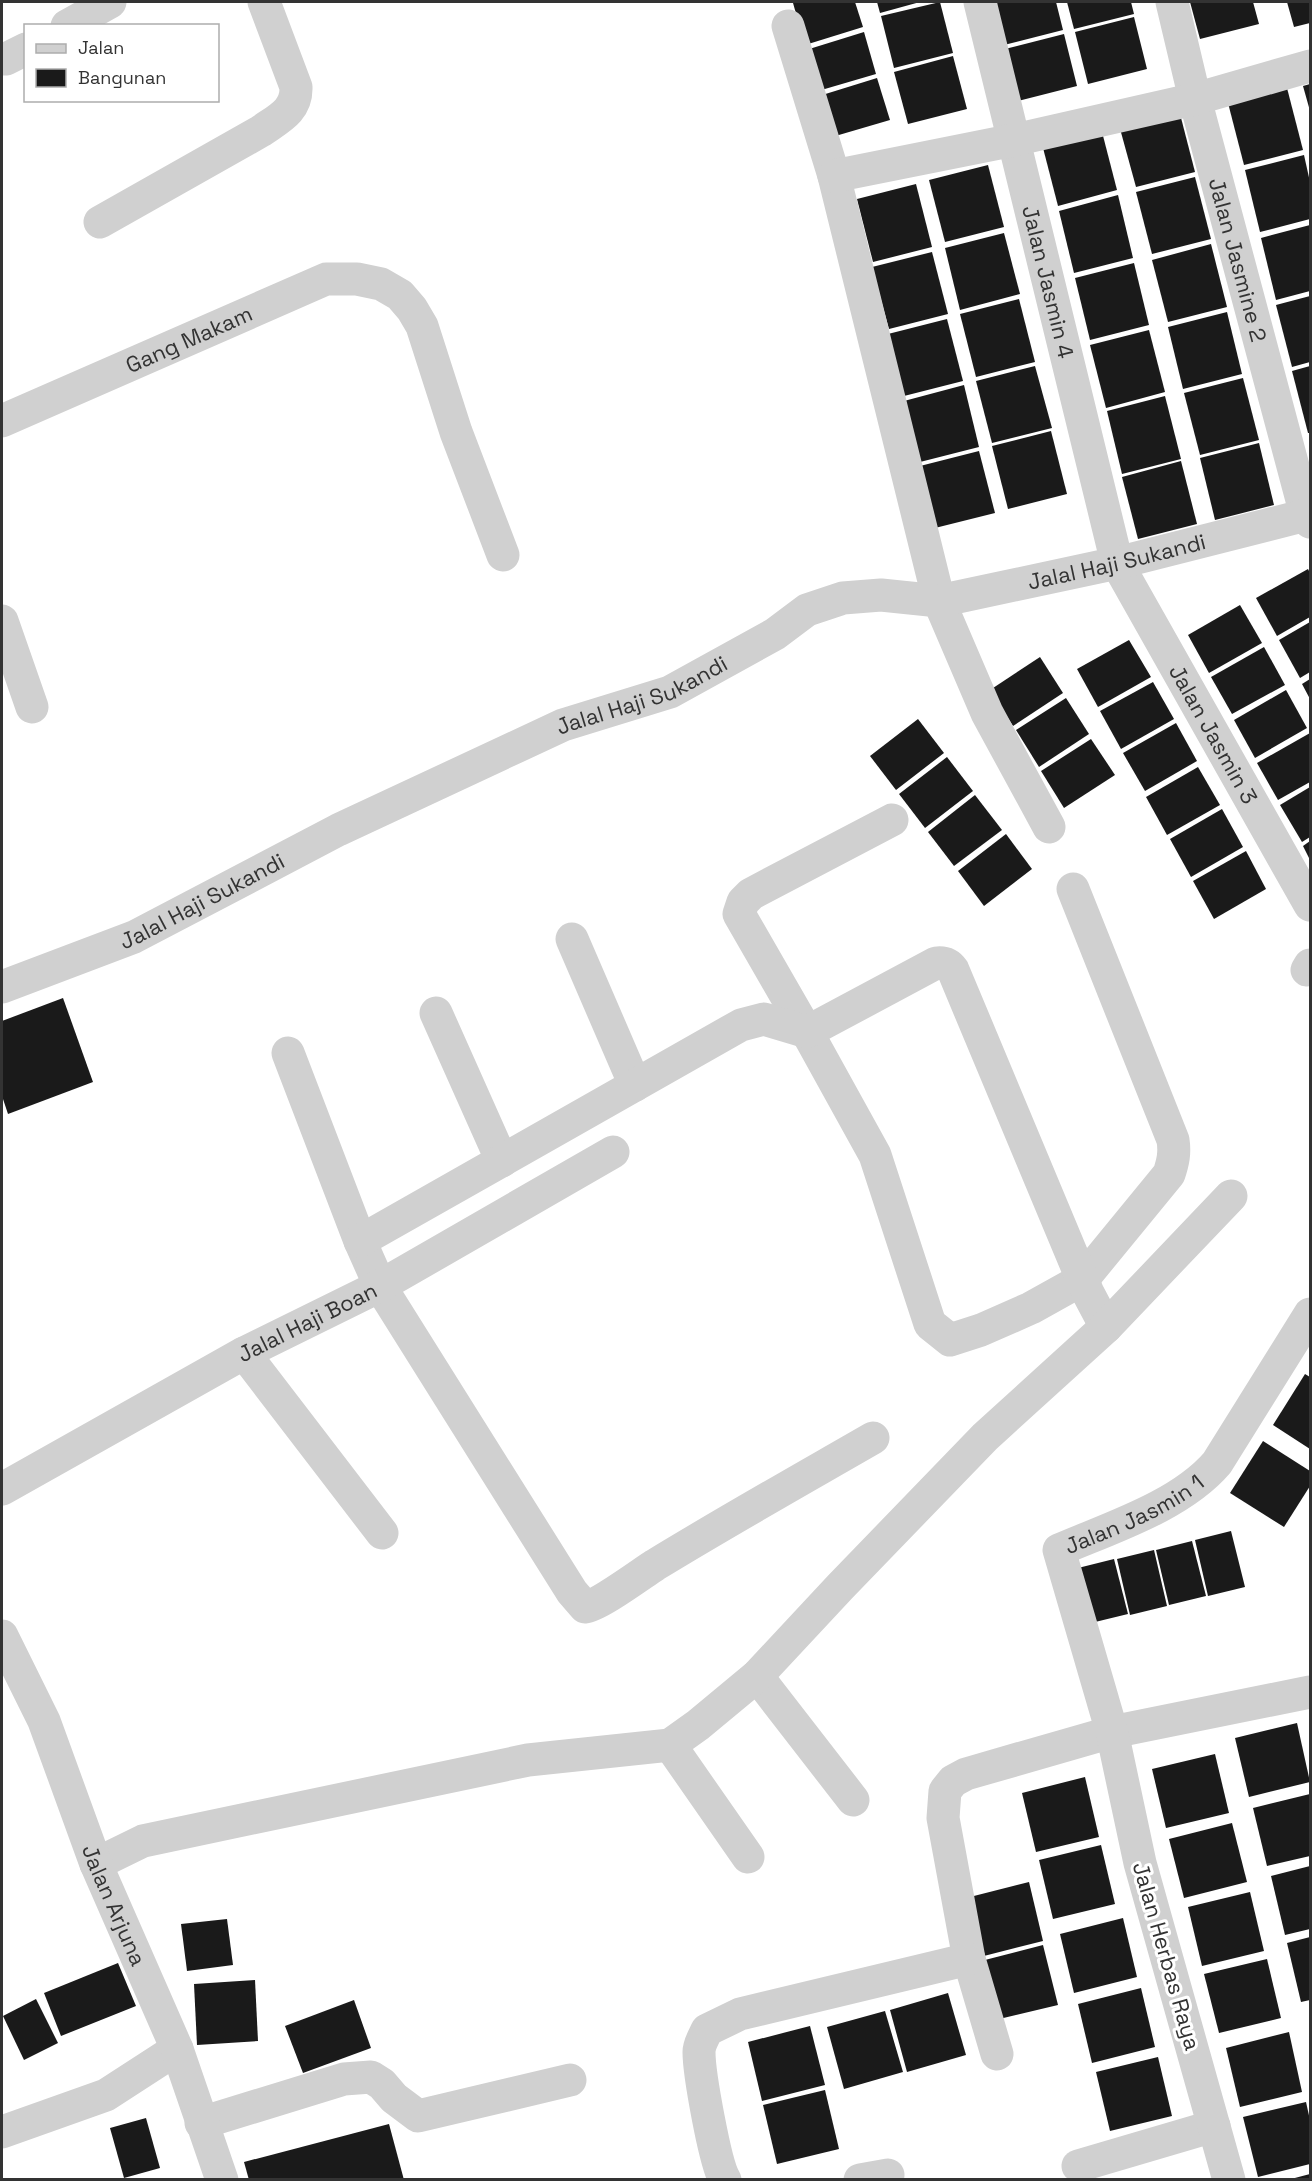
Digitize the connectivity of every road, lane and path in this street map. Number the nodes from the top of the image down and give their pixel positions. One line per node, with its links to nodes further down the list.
1 (110, 2): 5 (street)
2 (264, 2): 11 (street)
3 (980, 2): 9 (street, Jalan Jasmin 4)
4 (1172, 2): 8 (street, Jalan Jasmine 2)
5 (71, 24)
6 (788, 26): 10 (street)
7 (1311, 66): 8 (street)
8 (1195, 99): 9 (street); 13 (street, Jalan Jasmine 2)
9 (1014, 140): 10 (street); 15 (street, Jalan Jasmin 4)
10 (834, 176): 16 (street)
11 (100, 222)
12 (2, 421): 14 (street, Gang Makam)
13 (1309, 517): 15 (street, Jalal Haji Sukandi)
14 (503, 555)
15 (1117, 563): 16 (street, Jalal Haji Sukandi); 22 (street, Jalan Jasmin 3)
16 (939, 601): 20 (street); 24 (street, Jalal Haji Sukandi)
17 (2, 621): 18 (street)
18 (33, 707)
19 (892, 820): 26 (street)
20 (1049, 827)
21 (1073, 889): 34 (street)
22 (1311, 905)
23 (572, 939): 28 (street)
24 (2, 987)
25 (436, 1013): 30 (street)
26 (807, 1032): 28 (street); 34 (street); 34 (street)
27 (288, 1053): 32 (street)
28 (635, 1085): 30 (street)
29 (613, 1152): 33 (street, Jalal Haji Boan)
30 (502, 1161): 32 (street)
31 (1231, 1196): 34 (street)
32 (360, 1241): 33 (street)
33 (380, 1286): 36 (street, Jalal Haji Boan); 37 (street)
34 (1094, 1303): 41 (street)
35 (1311, 1314): 43 (street, Jalan Jasmin 1)
36 (244, 1353): 38 (street, Jalal Haji Boan); 39 (street)
37 (873, 1438)
38 (2, 1489)
39 (382, 1533)
40 (2, 1636): 47 (street, Jalan Arjuna)
41 (757, 1676): 44 (street); 45 (street)
42 (1311, 1692): 43 (street)
43 (1112, 1732): 48 (street); 53 (street, Jalan Herbas Raya)
44 (670, 1745): 46 (street); 47 (street)
45 (853, 1800)
46 (748, 1857)
47 (96, 1864): 49 (street, Jalan Arjuna)
48 (969, 1959): 50 (street); 57 (street)
49 (177, 2049): 52 (street, Jalan Arjuna); 54 (street)
50 (997, 2054)
51 (570, 2080): 52 (street)
52 (201, 2123): 56 (street, Jalan Arjuna)
53 (1214, 2126): 55 (street); 58 (street, Jalan Herbas Raya)
54 (2, 2132)
55 (1078, 2166)
56 (222, 2180)
57 (725, 2180)
58 (1229, 2180)

